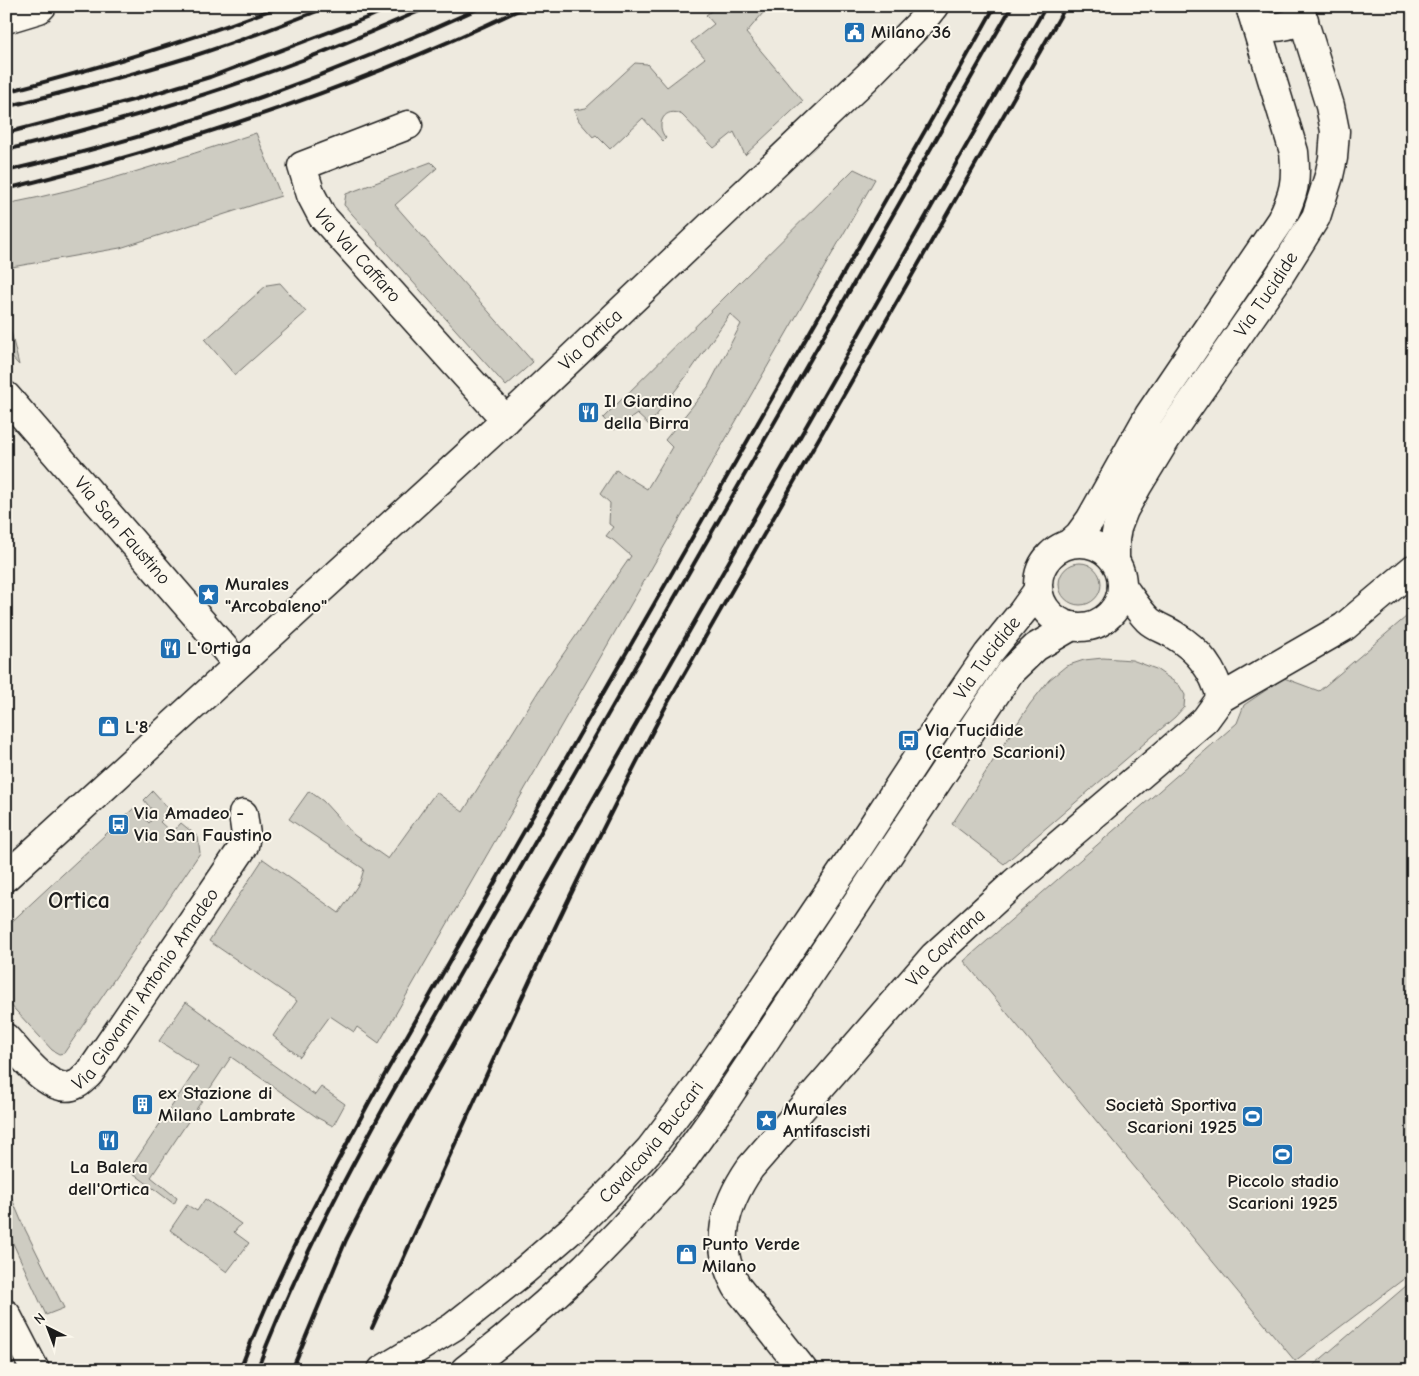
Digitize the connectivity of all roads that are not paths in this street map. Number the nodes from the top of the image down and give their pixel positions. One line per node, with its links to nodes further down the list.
1 (42, 6): 5 (street)
2 (934, 6): 8 (street, Via Ortica)
3 (1250, 7): 4 (street); 9 (street, Via Tucidide)
4 (1301, 13): 11 (street, Via Tucidide)
5 (6, 20)
6 (408, 125): 8 (street, Via Val Caffaro)
7 (6, 396): 16 (street, Via San Faustino)
8 (506, 420): 16 (street, Via Ortica)
9 (1070, 543): 11 (street); 12 (street, Via Tucidide)
10 (1413, 569): 17 (street)
11 (1119, 573): 13 (street, Via Tucidide); 14 (street)
12 (1038, 590): 15 (street, Via Tucidide); 19 (street, Via Tucidide)
13 (1103, 620): 14 (street, Via Tucidide); 15 (street, Via Tucidide)
14 (1148, 621): 17 (street)
15 (1072, 626): 20 (street, Via Tucidide)
16 (238, 664): 21 (street)
17 (1221, 698): 27 (street, Via Cavriana)
18 (243, 814): 22 (street, Via Giovanni Antonio Amadeo)
19 (855, 853): 25 (street, Cavalcavia Buccari)
20 (880, 867): 26 (street, Cavalcavia Buccari)
21 (6, 877)
22 (6, 1038)
23 (6, 1314): 24 (street)
24 (35, 1370)
25 (382, 1370)
26 (465, 1370)
27 (803, 1370)

